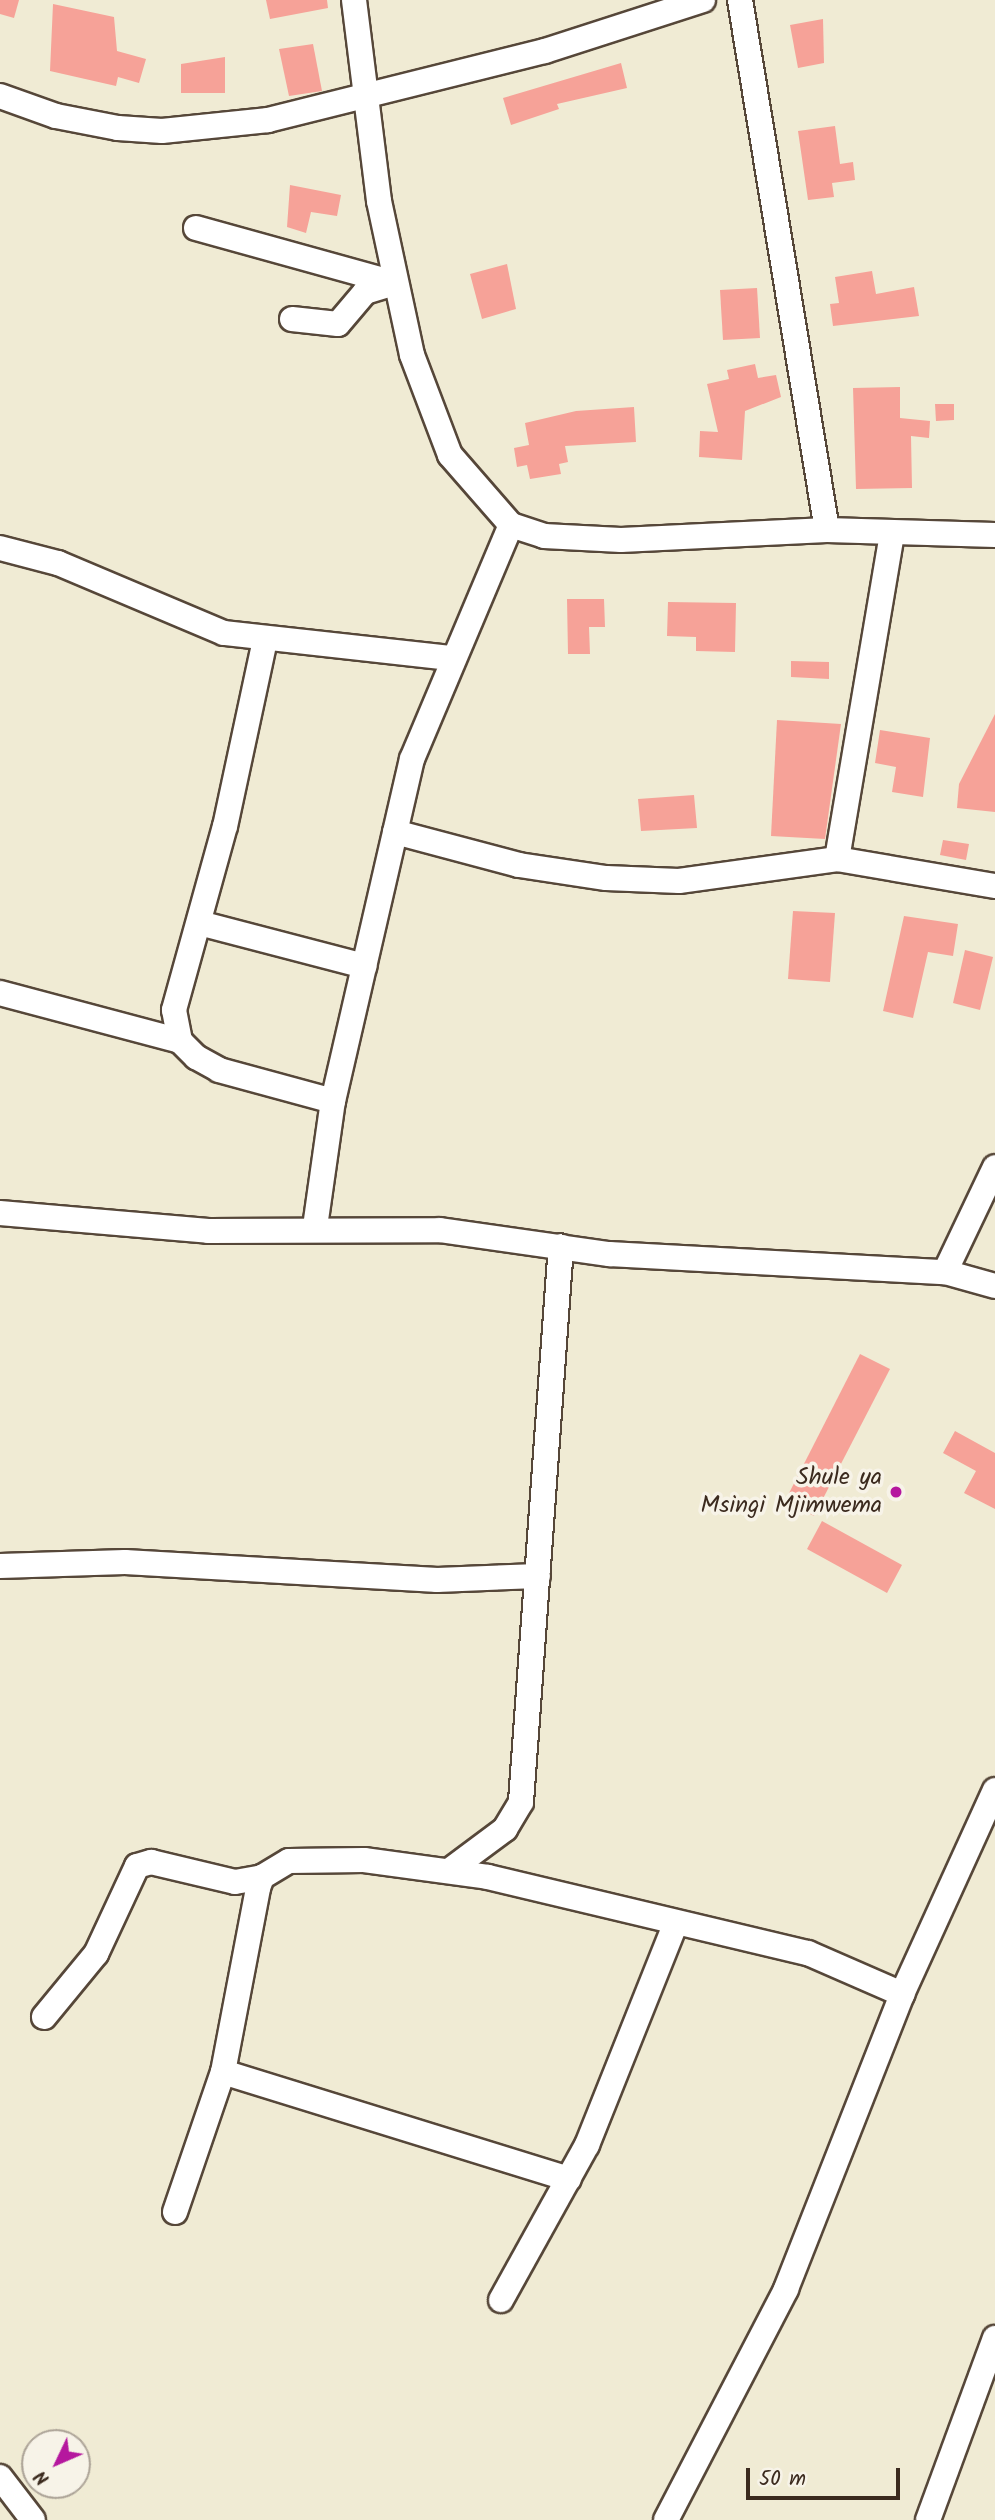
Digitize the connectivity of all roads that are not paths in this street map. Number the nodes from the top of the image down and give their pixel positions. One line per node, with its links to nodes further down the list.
1 (354, 0): 5 (street)
2 (703, 0): 5 (street)
3 (740, 0): 10 (street)
4 (0, 96): 5 (street)
5 (367, 97): 7 (street)
6 (196, 228): 7 (street)
7 (394, 283): 8 (street); 9 (street)
8 (292, 319)
9 (511, 525): 10 (street); 15 (street)
10 (827, 530): 11 (street)
11 (892, 533): 12 (street); 17 (street)
12 (995, 535)
13 (0, 548): 14 (street)
14 (265, 640): 15 (street); 19 (street)
15 (450, 658): 16 (street)
16 (395, 832): 17 (street); 20 (street)
17 (837, 859): 18 (street)
18 (995, 886)
19 (199, 923): 20 (street); 22 (street)
20 (364, 966): 23 (street)
21 (0, 993): 22 (street)
22 (180, 1041): 23 (street)
23 (333, 1101): 26 (street)
24 (995, 1167): 28 (street)
25 (0, 1213): 26 (street)
26 (315, 1227): 27 (street)
27 (561, 1246): 28 (street); 31 (street)
28 (945, 1272): 29 (street)
29 (995, 1286)
30 (0, 1566): 31 (street)
31 (538, 1576): 33 (street)
32 (995, 1790): 36 (street)
33 (450, 1870): 34 (street); 35 (street)
34 (262, 1877): 37 (street); 38 (street)
35 (675, 1925): 36 (street); 39 (street)
36 (902, 1994): 45 (street)
37 (44, 2017)
38 (223, 2072): 39 (street); 40 (street)
39 (569, 2179): 41 (street)
40 (175, 2212)
41 (501, 2300)
42 (995, 2338): 46 (street)
43 (0, 2477): 44 (street)
44 (33, 2520)
45 (666, 2520)
46 (928, 2520)

